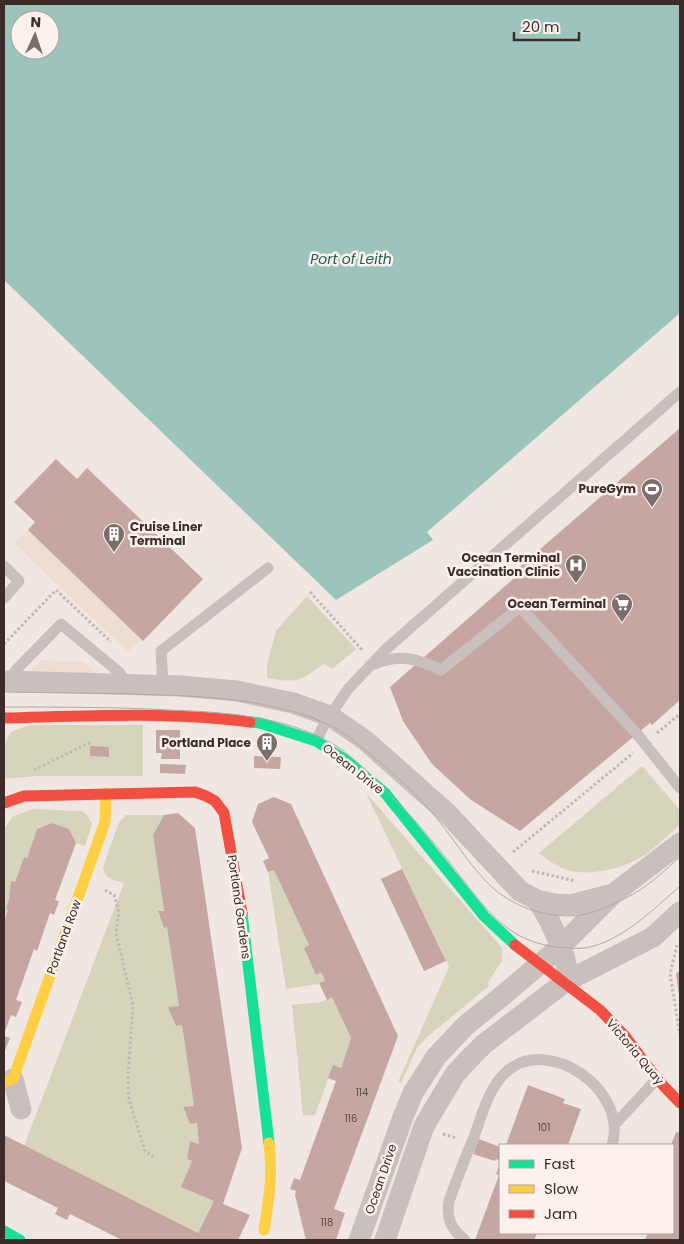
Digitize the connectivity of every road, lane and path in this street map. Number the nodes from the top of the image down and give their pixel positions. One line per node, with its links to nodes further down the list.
1 (680, 392): 6 (lane)
2 (4, 566): 5 (lane)
3 (268, 568): 9 (lane)
4 (310, 592): 6 (path)
5 (4, 598)
6 (372, 664): 11 (lane); 15 (lane)
7 (7, 681): 8 (street, Ocean Drive); 8 (lane)
8 (125, 684): 9 (street, Ocean Drive)
9 (163, 685): 11 (street, Ocean Drive)
10 (680, 714): 15 (path)
11 (330, 716): 14 (lane); 24 (street, Ocean Drive)
12 (4, 718): 14 (street, Ocean Drive)
13 (93, 741): 18 (path)
14 (316, 741): 28 (street, Ocean Drive)
15 (644, 744): 16 (lane); 21 (path)
16 (680, 788)
17 (106, 793): 18 (street, Portland Gardens); 22 (street, Portland Row); 34 (street, Portland Gardens)
18 (16, 798): 19 (street, Portland Gardens)
19 (4, 803)
20 (680, 843): 23 (street, Ocean Drive)
21 (511, 854)
22 (85, 878): 29 (street, Portland Row); 43 (path)
23 (613, 894): 24 (street, Ocean Drive); 27 (street, Ocean Drive)
24 (536, 900): 27 (street, Ocean Drive)
25 (680, 912): 31 (street, Ocean Drive)
26 (677, 944): 32 (path)
27 (560, 947): 28 (street, Ocean Drive); 31 (street, Ocean Drive)
28 (540, 964): 31 (street, Ocean Drive); 47 (street, Ocean Drive)
29 (50, 977): 30 (lane); 36 (street, Portland Row)
30 (61, 982)
31 (565, 982): 35 (street, Victoria Quay); 40 (street, Ocean Drive)
32 (680, 1035)
33 (274, 1063): 34 (lane)
34 (260, 1064): 44 (street, Portland Gardens)
35 (657, 1079): 37 (street, Victoria Quay); 39 (lane)
36 (9, 1080): 38 (street, Portland Row)
37 (680, 1103)
38 (22, 1109)
39 (615, 1124): 41 (lane); 42 (lane)
40 (424, 1126): 41 (path); 48 (street, Ocean Drive)
41 (471, 1144): 49 (lane)
42 (612, 1144)
43 (155, 1158)
44 (264, 1230)
45 (4, 1231): 46 (street)
46 (20, 1240)
47 (360, 1240)
48 (384, 1240)
49 (465, 1240)

